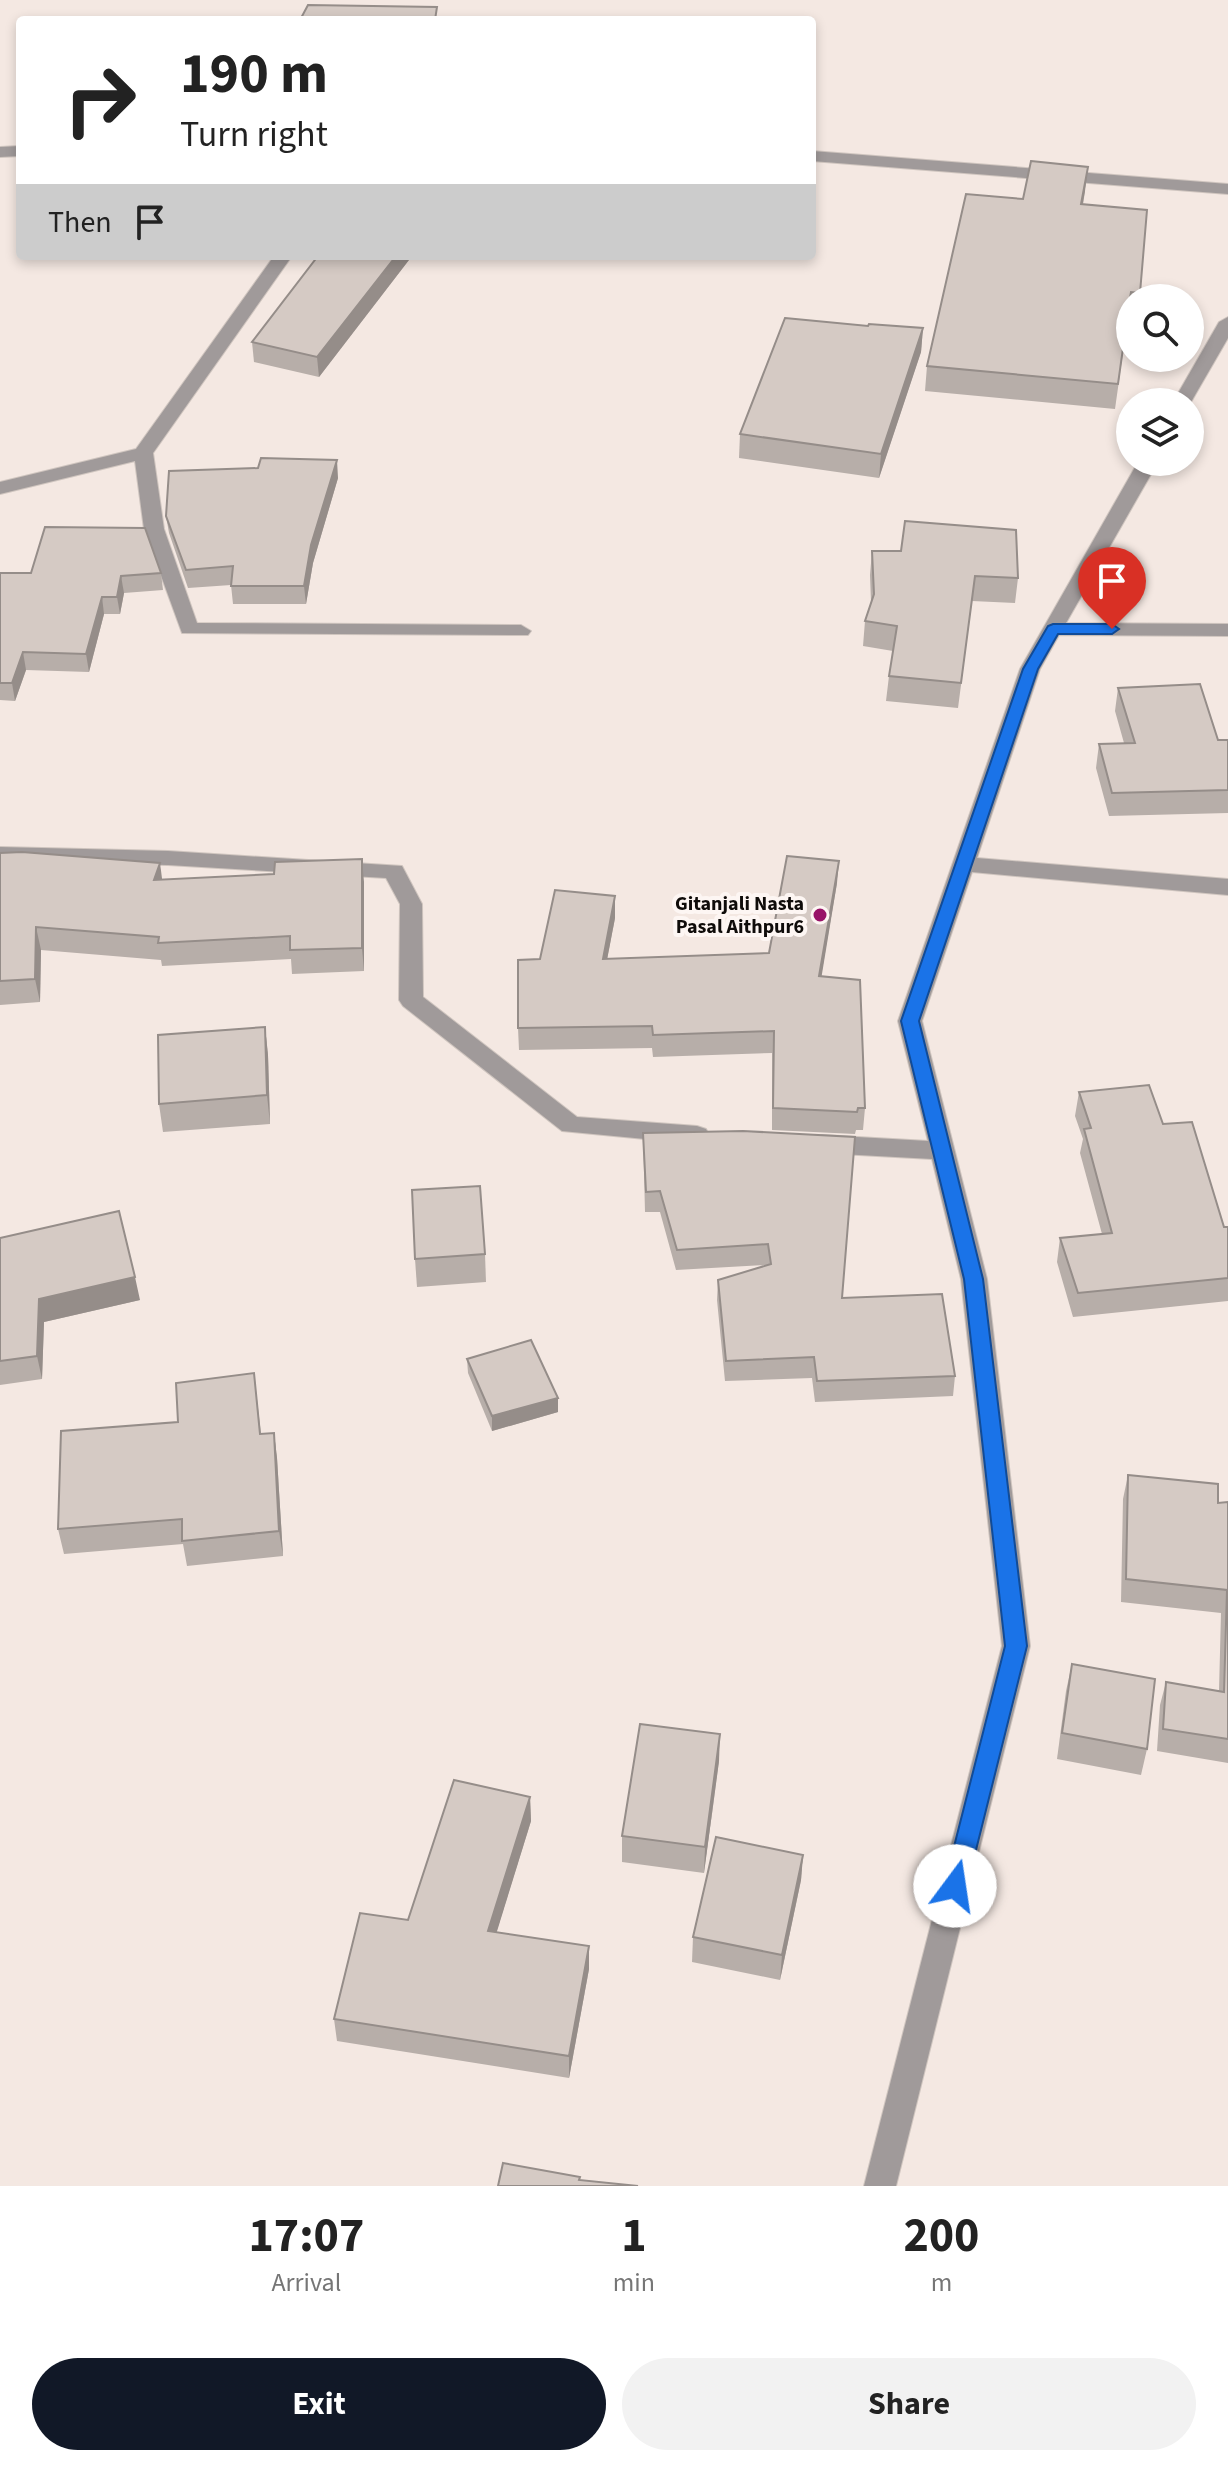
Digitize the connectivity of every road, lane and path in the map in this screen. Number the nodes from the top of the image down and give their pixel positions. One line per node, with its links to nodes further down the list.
1 (816, 156): 2 (street)
2 (1228, 189)
3 (280, 260): 6 (street)
4 (1228, 322): 5 (street)
5 (1190, 388)
6 (143, 453): 8 (street); 11 (street)
7 (1140, 476): 9 (street)
8 (0, 488)
9 (1053, 629): 10 (street); 13 (street)
10 (1228, 630)
11 (521, 631)
12 (0, 854): 15 (street)
13 (963, 864): 14 (street); 17 (street)
14 (1228, 887)
15 (726, 1138)
16 (804, 1143): 17 (street)
17 (942, 1151): 18 (street)
18 (880, 2186)

